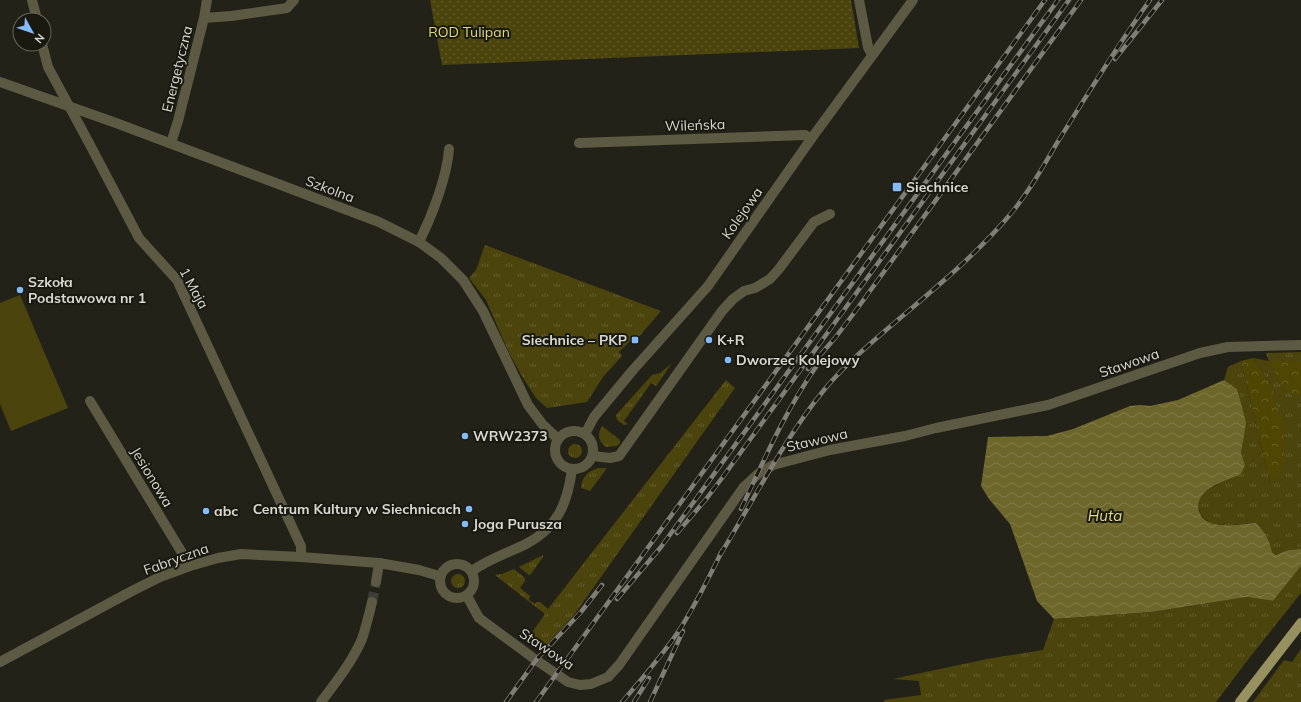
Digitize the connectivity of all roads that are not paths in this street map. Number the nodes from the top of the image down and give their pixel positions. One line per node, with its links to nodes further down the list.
1 (32, 0): 6 (street)
2 (207, 0): 7 (street, Energetyczna)
3 (294, 0): 7 (street)
4 (859, 0): 9 (street)
5 (913, 0): 9 (street, Kolejowa)
6 (35, 12)
7 (204, 18): 14 (street, Energetyczna)
8 (44, 52): 11 (street, 1 Maja)
9 (872, 55): 12 (street, Kolejowa)
10 (0, 82): 11 (street, Szkolna)
11 (69, 106): 14 (street, Szkolna); 24 (street, 1 Maja)
12 (811, 139): 13 (street, Wileńska); 20 (street, Kolejowa)
13 (579, 143)
14 (171, 144): 17 (street, Szkolna)
15 (449, 149): 17 (street)
16 (830, 214): 22 (street)
17 (419, 242): 21 (street, Szkolna)
18 (1301, 345): 30 (street, Stawowa)
19 (90, 402): 26 (street, Jesionowa)
20 (585, 434): 21 (street); 22 (street)
21 (558, 439): 23 (street)
22 (593, 456): 23 (street)
23 (572, 470): 27 (street)
24 (301, 557): 25 (street, Fabryczna); 26 (street, Fabryczna)
25 (379, 563): 28 (street, Fabryczna); 29 (street)
26 (190, 566): 33 (street, Fabryczna)
27 (472, 571): 28 (street); 30 (street)
28 (440, 576): 30 (street)
29 (376, 582)
30 (466, 596)
31 (372, 602): 34 (street)
32 (1301, 623): 35 (main road)
33 (0, 662)
34 (321, 702)
35 (1240, 702)

